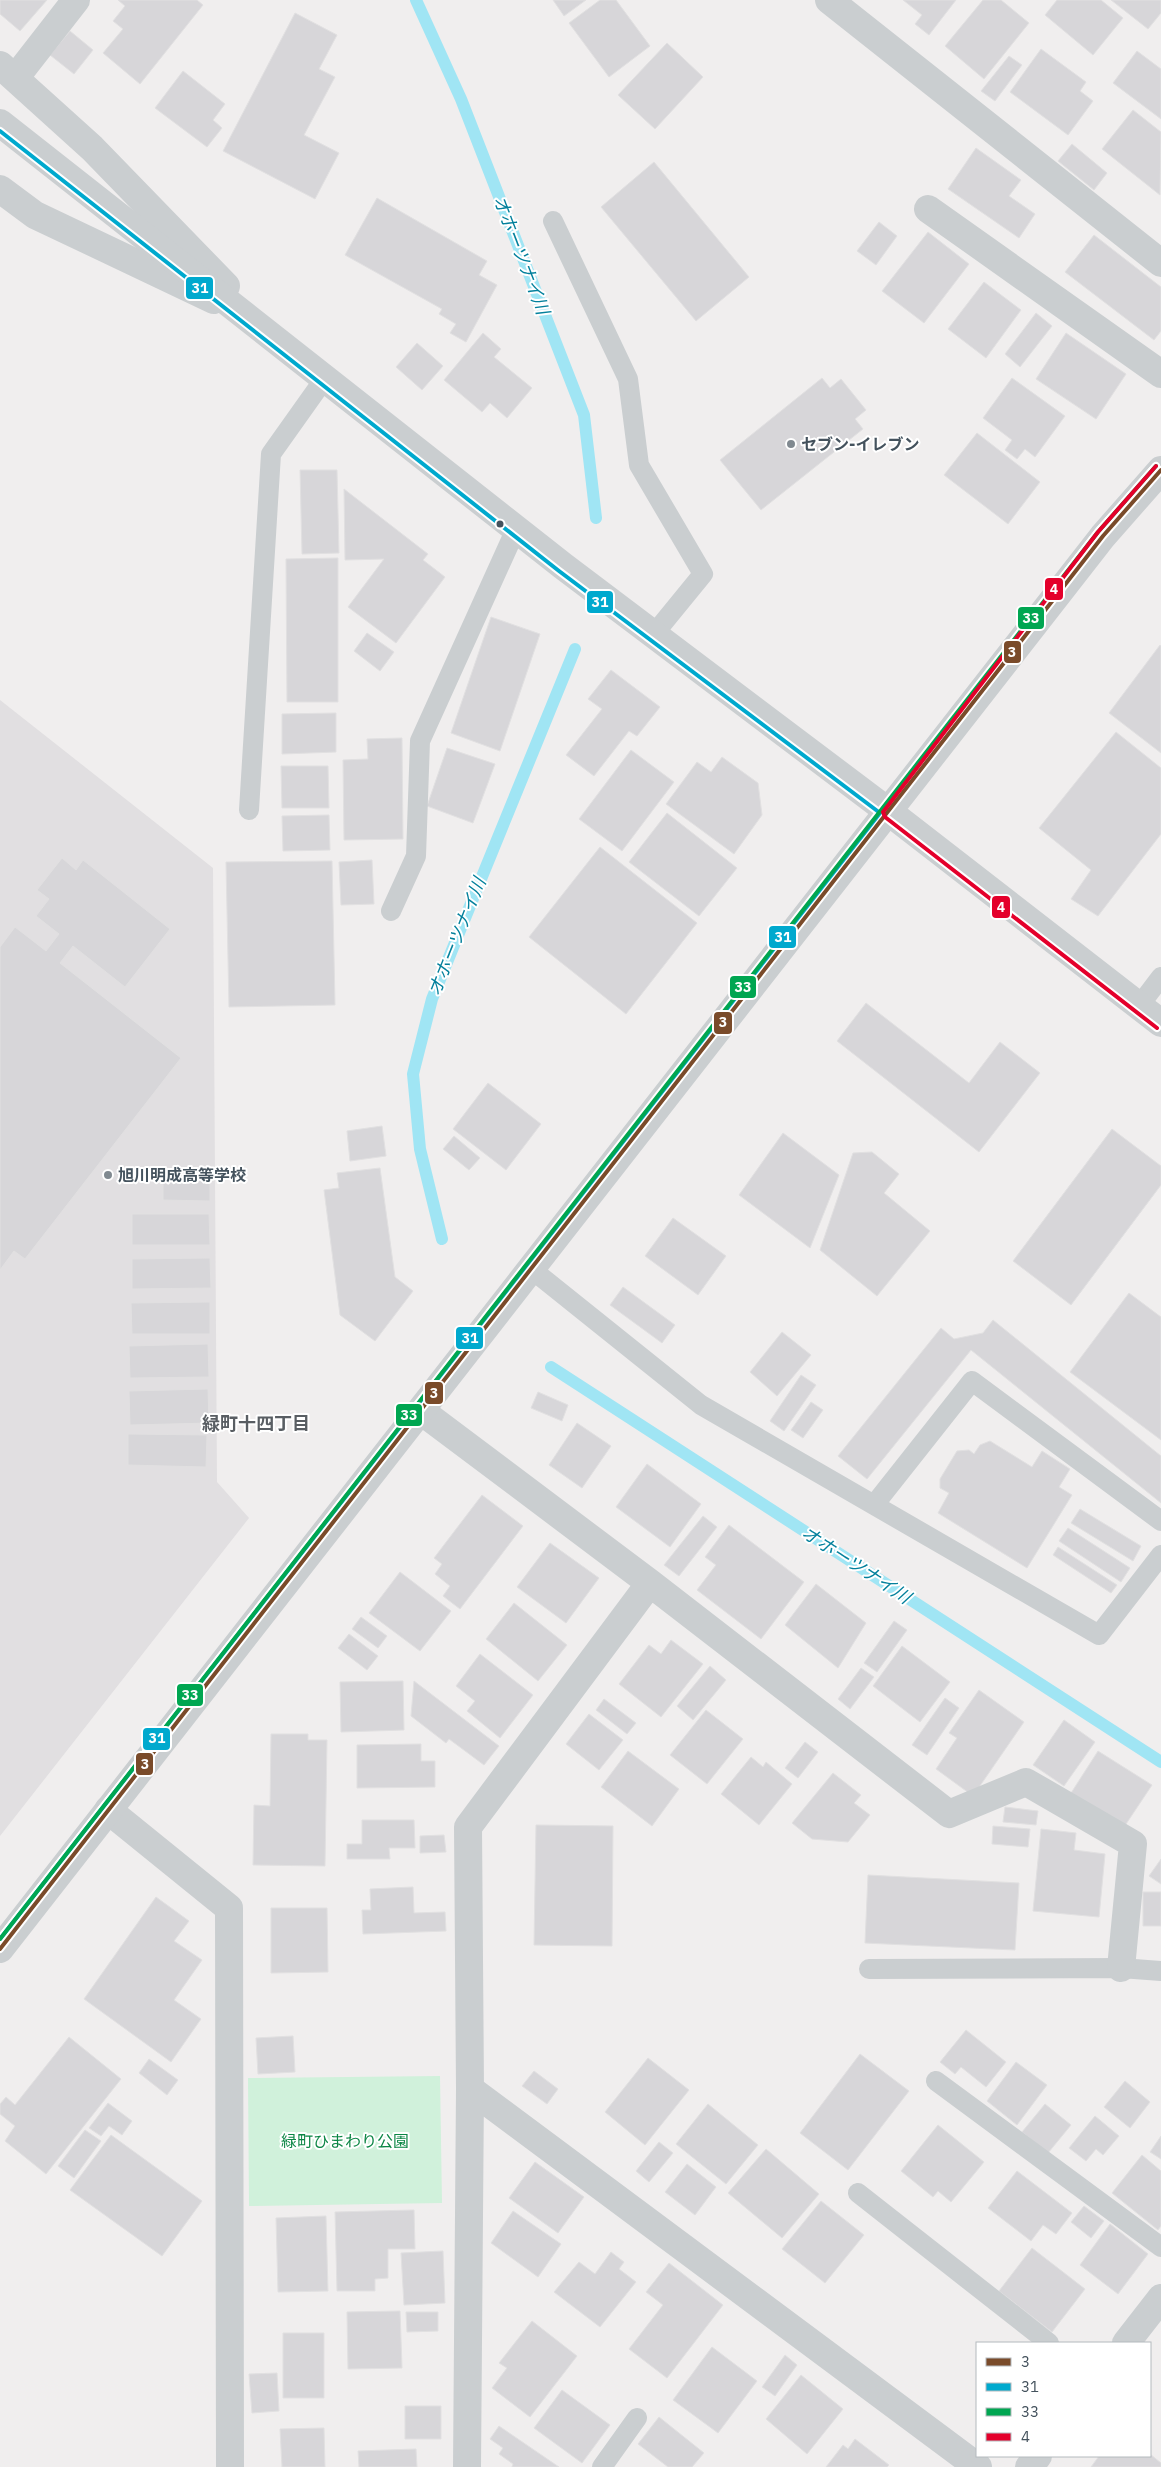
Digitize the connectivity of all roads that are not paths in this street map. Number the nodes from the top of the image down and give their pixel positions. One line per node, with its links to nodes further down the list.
1 (76, 0): 3 (street)
2 (829, 0): 8 (street)
3 (8, 70): 9 (street)
4 (0, 123): 9 (street)
5 (0, 189): 9 (street)
6 (928, 209): 10 (street)
7 (553, 220): 14 (lane)
8 (1161, 263)
9 (218, 294): 11 (street)
10 (1161, 374)
11 (325, 378): 13 (street); 15 (lane)
12 (1161, 470): 16 (street)
13 (516, 528): 14 (street); 17 (lane)
14 (654, 634): 16 (street)
15 (249, 810)
16 (889, 812): 19 (street); 21 (street)
17 (391, 910)
18 (1161, 977): 19 (lane)
19 (1139, 1006): 20 (street)
20 (1161, 1023)
21 (530, 1268): 22 (street); 23 (lane)
22 (421, 1411): 26 (street); 27 (street)
23 (874, 1505): 24 (lane); 25 (lane)
24 (1161, 1521)
25 (1161, 1555)
26 (650, 1582): 29 (street); 33 (street)
27 (108, 1810): 28 (street); 40 (street)
28 (0, 1949)
29 (1121, 1968): 30 (lane); 31 (lane)
30 (869, 1969)
31 (1161, 1971)
32 (936, 2081): 35 (lane)
33 (470, 2089): 41 (street); 43 (street)
34 (858, 2193): 37 (lane)
35 (1161, 2247)
36 (1161, 2298): 38 (street)
37 (1048, 2342)
38 (1127, 2342)
39 (637, 2418): 42 (lane)
40 (230, 2467)
41 (468, 2467)
42 (602, 2467)
43 (978, 2467)

